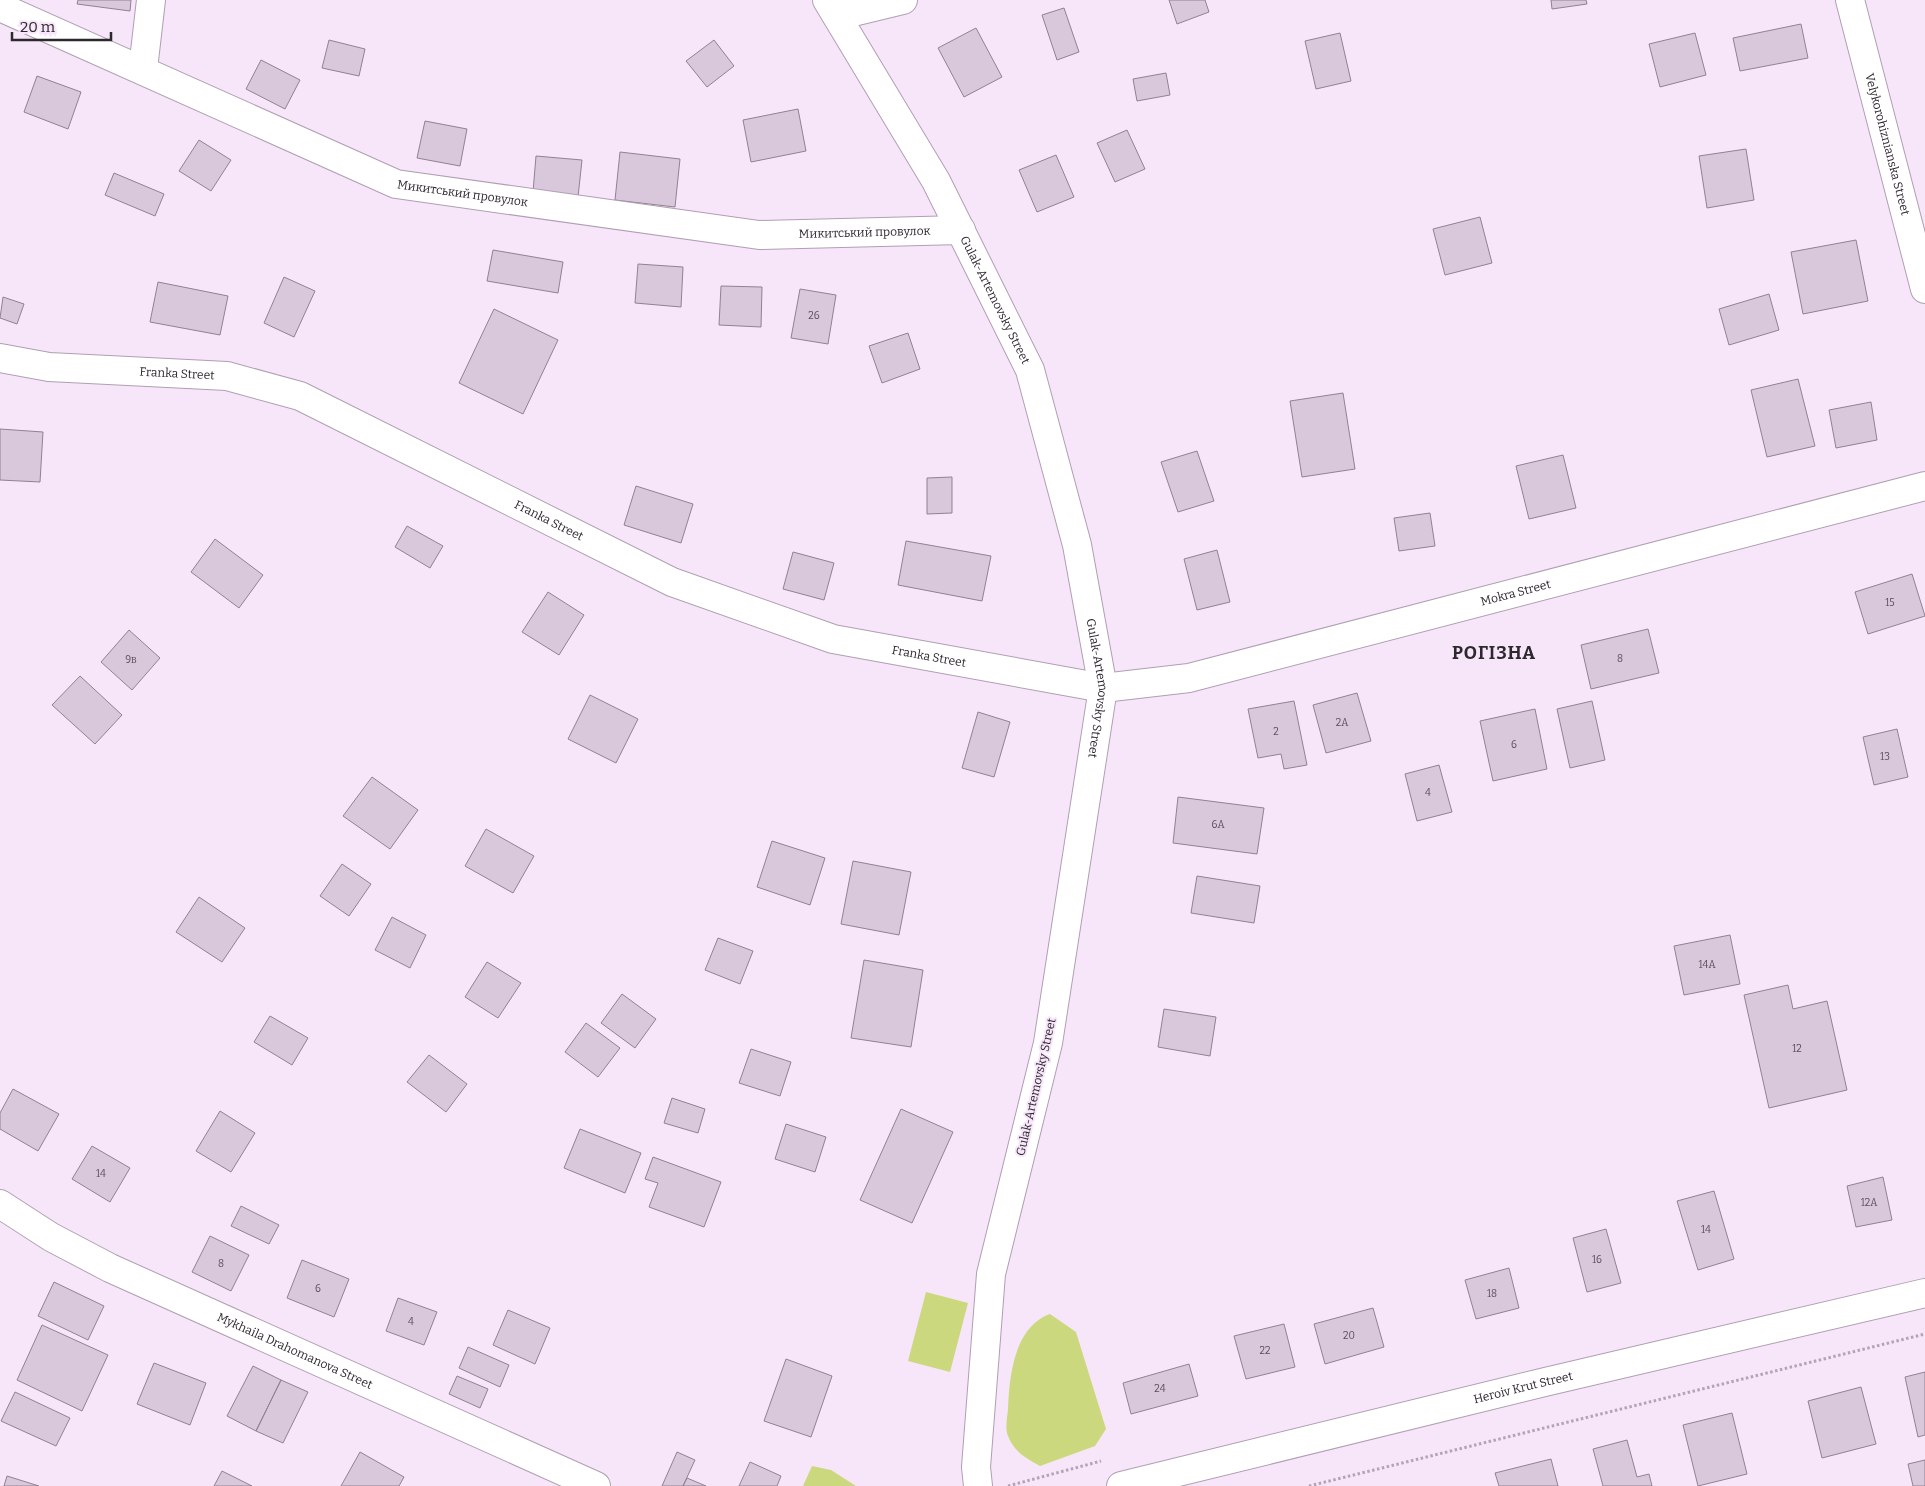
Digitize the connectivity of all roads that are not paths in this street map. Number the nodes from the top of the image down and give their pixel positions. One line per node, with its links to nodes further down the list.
1 (152, 0): 6 (street)
2 (902, 0): 5 (street)
3 (1850, 0): 8 (street, Velykorohiznianska Street)
4 (0, 7): 6 (street, Микитський провулок)
5 (832, 8): 7 (street, Gulak-Artemovsky Street)
6 (143, 69): 7 (street, Микитський провулок)
7 (961, 230): 11 (street, Gulak-Artemovsky Street)
8 (1925, 289)
9 (0, 358): 11 (street, Franka Street)
10 (1925, 486): 11 (street, Mokra Street)
11 (1103, 688): 15 (street, Gulak-Artemovsky Street)
12 (0, 1204): 14 (street, Mykhaila Drahomanova Street)
13 (1925, 1293): 16 (street, Heroiv Krut Street)
14 (596, 1486)
15 (978, 1486)
16 (1121, 1486)

